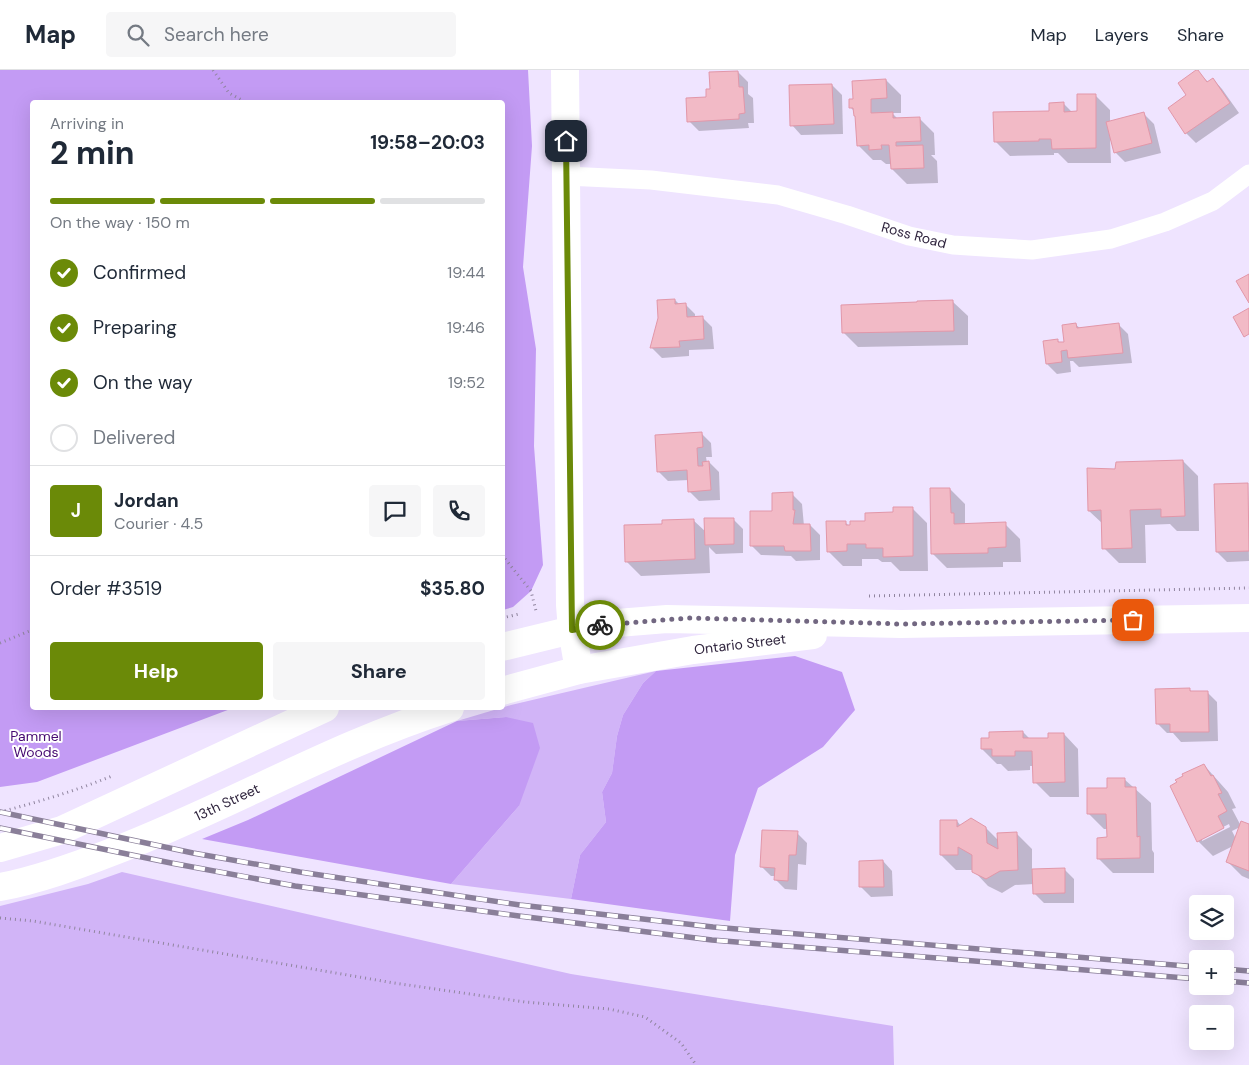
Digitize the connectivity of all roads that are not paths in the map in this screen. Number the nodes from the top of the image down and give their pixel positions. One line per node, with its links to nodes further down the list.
1 (565, 70): 3 (main road)
2 (1249, 174): 3 (street, Ross Road)
3 (566, 176): 6 (main road)
4 (1249, 618): 5 (main road, Ontario Street)
5 (901, 624): 6 (main road, Ontario Street); 8 (main road, Ontario Street)
6 (572, 630): 7 (main road); 8 (main road)
7 (505, 646)
8 (579, 670): 9 (main road)
9 (505, 690)
10 (321, 710): 12 (main road)
11 (444, 710): 13 (main road, 13th Street)
12 (0, 848)
13 (0, 886)

